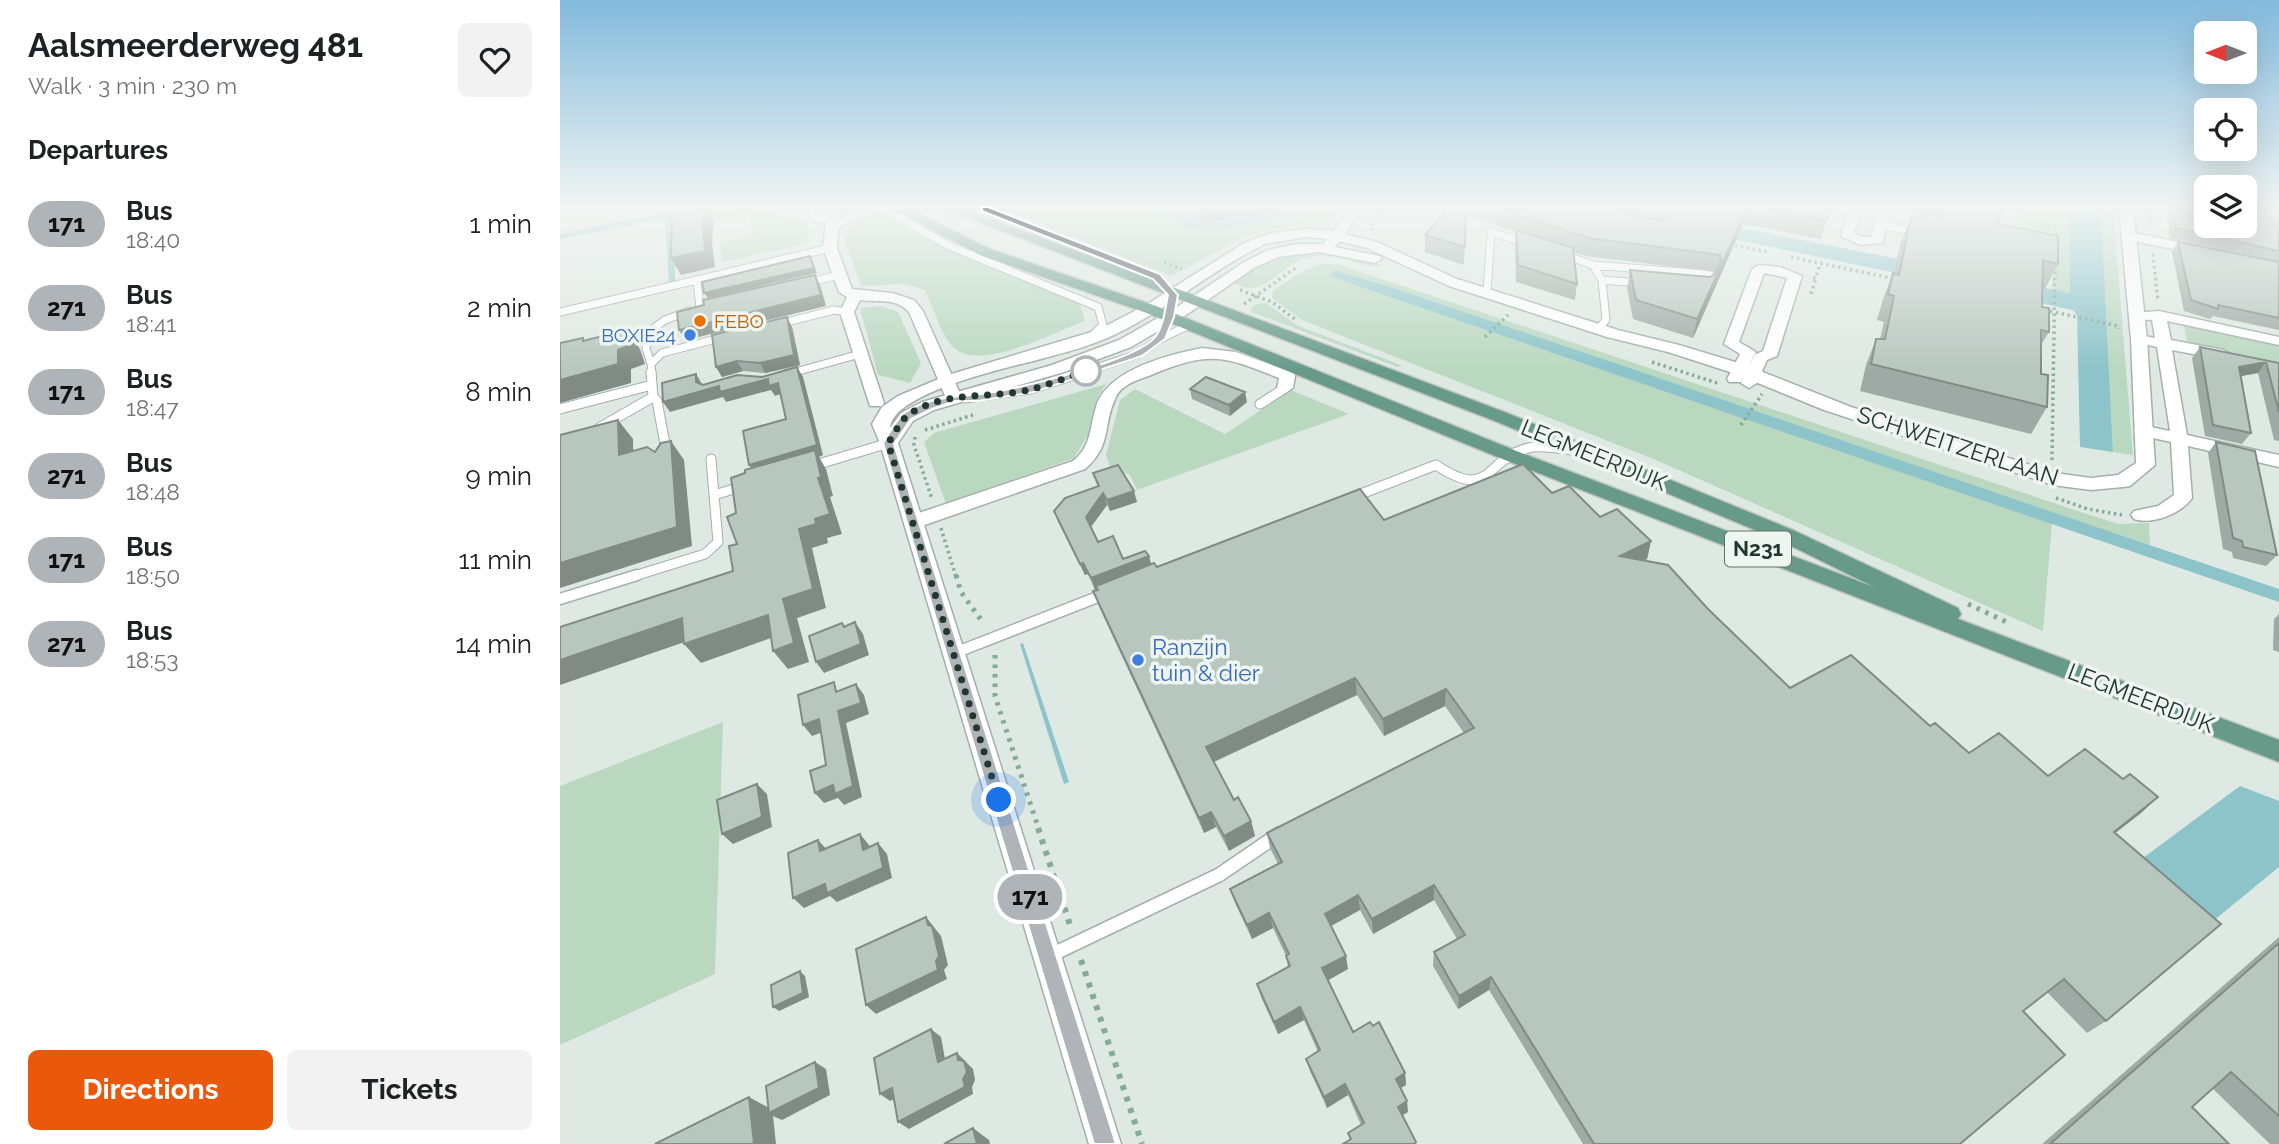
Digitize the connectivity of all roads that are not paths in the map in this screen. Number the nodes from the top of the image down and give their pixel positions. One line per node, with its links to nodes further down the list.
1 (770, 262): 15 (lane)
2 (835, 262): 14 (street)
3 (989, 262): 38 (lane)
4 (1015, 262): 26 (main road, LEGMEERDIJK / N231)
5 (1089, 262): 21 (main road, LEGMEERDIJK / N231)
6 (1122, 262): 21 (lane, LEGMEERDIJK)
7 (1222, 262): 21 (street, SCHWEITZERLAAN)
8 (1252, 262): 23 (street, SCHWEITZERLAAN)
9 (1395, 262): 20 (street, SCHWEITZERLAAN)
10 (1489, 262): 20 (lane)
11 (1585, 262): 13 (lane)
12 (2131, 262): 29 (street, SCHWEITZERLAAN)
13 (1593, 265): 16 (lane); 19 (lane)
14 (839, 275): 17 (lane); 22 (street)
15 (697, 280): 25 (lane); 27 (lane)
16 (1602, 280): 18 (lane); 34 (lane)
17 (801, 284)
18 (1654, 285)
19 (1692, 288)
20 (1487, 293): 34 (street, SCHWEITZERLAAN)
21 (1173, 295): 23 (main road, LEGMEERDIJK / N231); 26 (street, SCHWEITZERLAAN); 31 (lane)
22 (855, 296): 28 (street); 49 (street)
23 (1194, 303): 31 (street, SCHWEITZERLAAN); 58 (main road, LEGMEERDIJK / N231)
24 (713, 305): 25 (lane)
25 (700, 308): 44 (lane)
26 (1150, 309): 31 (main road, LEGMEERDIJK / N231); 38 (street, SCHWEITZERLAAN)
27 (560, 312)
28 (847, 312): 33 (lane); 41 (street)
29 (2137, 316): 30 (street); 37 (street, SCHWEITZERLAAN)
30 (2160, 316): 39 (street); 40 (street)
31 (1169, 317): 32 (main road, LEGMEERDIJK / N231); 36 (lane); 49 (street, SCHWEITZERLAAN)
32 (1189, 325): 36 (lane); 59 (main road, LEGMEERDIJK / N231)
33 (770, 326)
34 (1606, 332): 46 (street, SCHWEITZERLAAN)
35 (732, 335): 44 (lane)
36 (1160, 339): 49 (lane)
37 (2139, 339): 40 (street); 54 (street, SCHWEITZERLAAN)
38 (1088, 340): 49 (street, SCHWEITZERLAAN)
39 (2279, 341)
40 (2164, 343): 43 (street); 56 (street)
41 (860, 354): 45 (lane); 51 (street)
42 (1755, 354): 42 (street); 46 (street)
43 (2239, 358)
44 (651, 364): 47 (lane)
45 (780, 376)
46 (1747, 381): 54 (street, SCHWEITZERLAAN)
47 (652, 385): 50 (lane); 53 (lane)
48 (1285, 388): 52 (lane); 68 (street)
49 (951, 390): 57 (street)
50 (653, 397): 55 (lane); 62 (lane)
51 (876, 403)
52 (1261, 404)
53 (560, 409)
54 (2145, 432): 56 (street)
55 (585, 433)
56 (2179, 438): 61 (street); 67 (street)
57 (888, 443): 63 (lane); 68 (street)
58 (1580, 450): 59 (lane); 71 (main road, LEGMEERDIJK / N231)
59 (1512, 456): 66 (lane); 71 (main road, LEGMEERDIJK / N231)
60 (711, 459): 65 (lane)
61 (2279, 461)
62 (668, 464)
63 (808, 467)
64 (754, 483): 65 (lane)
65 (714, 495): 70 (lane)
66 (1346, 500)
67 (2140, 515)
68 (925, 518): 72 (street)
69 (1118, 589): 72 (lane)
70 (560, 599)
71 (2004, 644): 73 (main road, LEGMEERDIJK / N231)
72 (953, 654): 75 (street)
73 (2279, 751)
74 (1291, 827): 75 (lane)
75 (1048, 956): 76 (street)
76 (1105, 1144)

